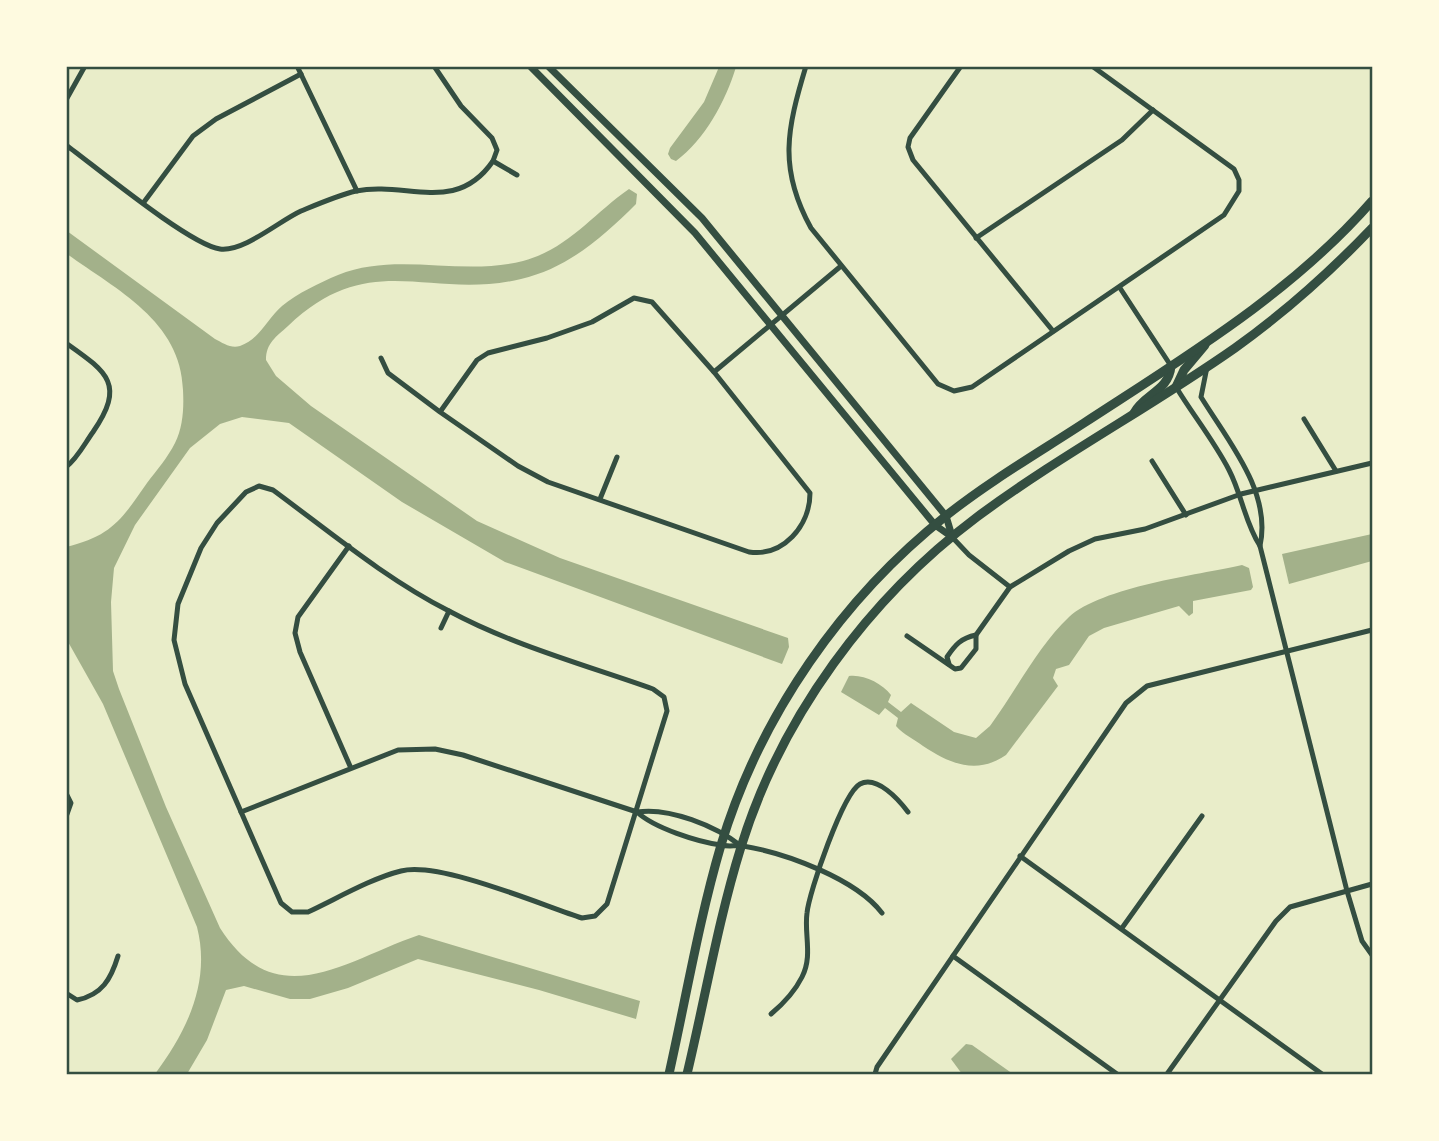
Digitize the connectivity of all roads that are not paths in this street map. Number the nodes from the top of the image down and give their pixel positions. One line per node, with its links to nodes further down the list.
1 (85, 66): 10 (street)
2 (297, 66): 9 (street)
3 (434, 66): 13 (street)
4 (530, 66): 23 (street)
5 (548, 66): 22 (street)
6 (806, 66): 20 (street)
7 (961, 66): 19 (street)
8 (1092, 66): 11 (street)
9 (301, 74): 15 (street); 17 (street)
10 (66, 100)
11 (1153, 110): 19 (street); 21 (street)
12 (66, 145): 17 (street)
13 (494, 162): 14 (street); 15 (street)
14 (517, 175)
15 (357, 191): 17 (street)
16 (1373, 201): 26 (main road)
17 (144, 202)
18 (1373, 228): 29 (main road)
19 (976, 238): 24 (street)
20 (841, 266): 22 (street); 24 (street)
21 (1120, 288): 24 (street); 28 (street)
22 (782, 314): 23 (street); 44 (street)
23 (772, 323): 30 (street); 45 (street)
24 (1053, 331)
25 (66, 343): 38 (street)
26 (1205, 344): 28 (main road); 31 (main road)
27 (381, 358): 32 (street)
28 (1171, 366): 33 (main road); 44 (main road)
29 (1207, 366): 31 (main road); 40 (street)
30 (714, 372): 32 (street); 42 (street)
31 (1176, 387): 33 (main road); 41 (street)
32 (440, 412): 42 (street)
33 (1133, 415): 46 (main road)
34 (1304, 419): 39 (street)
35 (617, 457): 42 (street)
36 (1152, 461): 43 (street)
37 (1373, 463): 39 (street)
38 (66, 467)
39 (1336, 471): 40 (street)
40 (1256, 490): 41 (street); 48 (street)
41 (1241, 494): 43 (street); 48 (street)
42 (600, 499)
43 (1186, 515): 49 (street)
44 (946, 516): 45 (main road); 46 (street)
45 (935, 525): 46 (street); 64 (main road)
46 (952, 537): 49 (street); 66 (main road)
47 (349, 546): 50 (street); 57 (street); 60 (street)
48 (1261, 546): 55 (street)
49 (1010, 587): 53 (street)
50 (449, 611): 51 (street); 59 (street)
51 (441, 628)
52 (1373, 630): 55 (street)
53 (976, 635): 56 (street); 56 (street)
54 (907, 636): 56 (street)
55 (1287, 650): 67 (street); 70 (street)
56 (949, 664)
57 (350, 766): 59 (street); 60 (street)
58 (66, 793): 62 (street)
59 (637, 811): 60 (street); 64 (street); 65 (street)
60 (241, 812)
61 (908, 812): 68 (street)
62 (68, 816)
63 (1202, 816): 72 (street)
64 (725, 833): 65 (main road); 66 (street)
65 (721, 845): 66 (street); 79 (main road)
66 (741, 846): 68 (street); 80 (main road)
67 (1020, 856): 72 (street); 75 (street)
68 (819, 871): 71 (street); 78 (street)
69 (1373, 884): 70 (street)
70 (1346, 891): 73 (street); 77 (street)
71 (883, 912)
72 (1122, 928): 77 (street)
73 (1373, 954)
74 (118, 956): 76 (street)
75 (953, 956): 81 (street); 82 (street)
76 (66, 993)
77 (1220, 1002): 83 (street); 84 (street)
78 (771, 1014)
79 (669, 1074)
80 (687, 1074)
81 (875, 1074)
82 (1117, 1074)
83 (1167, 1074)
84 (1322, 1074)

